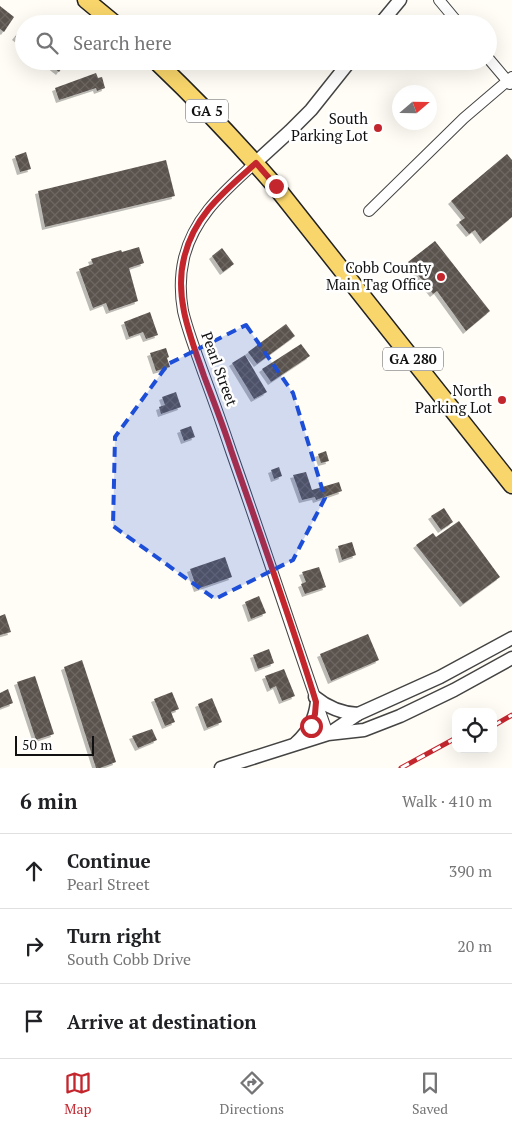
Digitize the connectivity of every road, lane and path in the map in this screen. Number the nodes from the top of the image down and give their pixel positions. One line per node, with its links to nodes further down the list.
1 (86, 0): 4 (main road)
2 (400, 0): 5 (street)
3 (439, 0): 6 (street)
4 (104, 15)
5 (388, 15)
6 (452, 15)
7 (497, 67): 10 (street)
8 (165, 70): 11 (main road, GA 5)
9 (343, 70): 11 (street, Pearl Street)
10 (511, 81): 12 (street)
11 (256, 163): 13 (main road, GA 280); 16 (street, Pearl Street)
12 (369, 211)
13 (512, 485)
14 (512, 638): 17 (street)
15 (512, 658): 18 (street)
16 (316, 699): 17 (street); 18 (street, Pearl Street); 19 (street)
17 (358, 714): 18 (street)
18 (328, 734): 19 (street)
19 (294, 745): 20 (street)
20 (221, 768)

